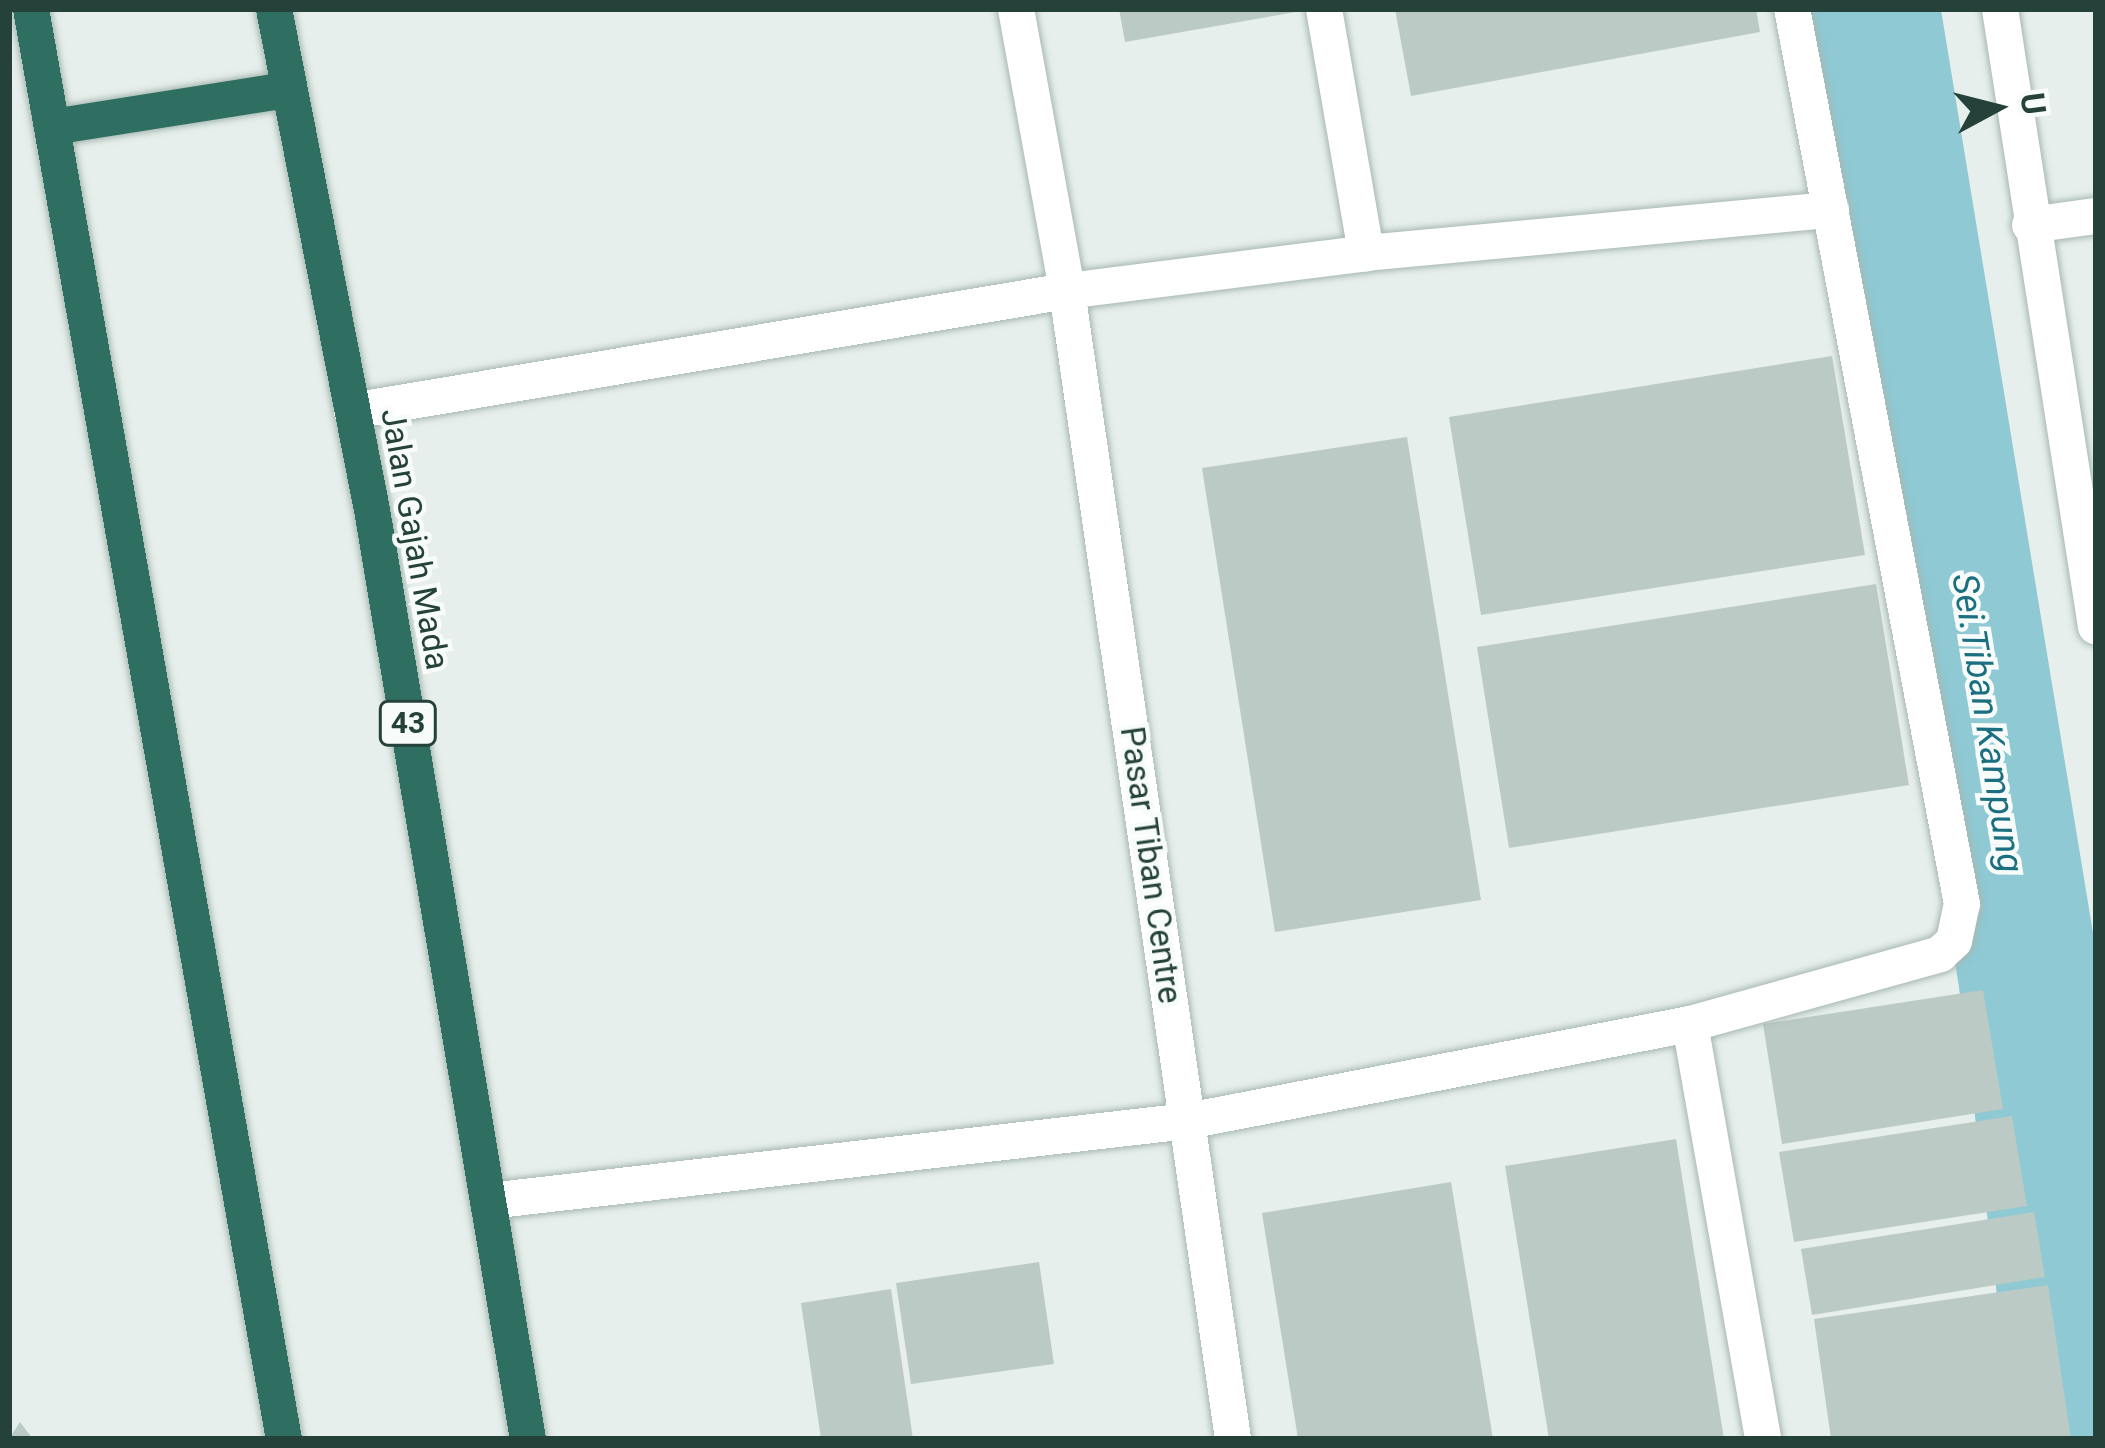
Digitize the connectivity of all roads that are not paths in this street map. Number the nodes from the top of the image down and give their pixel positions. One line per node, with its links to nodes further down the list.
1 (31, 9): 8 (highway)
2 (274, 9): 7 (highway, Jalan Gajah Mada / 43)
3 (1016, 9): 13 (street, Pasar Tiban Centre)
4 (1324, 9): 12 (street)
5 (1792, 9): 9 (street)
6 (2000, 9): 11 (street)
7 (287, 90): 8 (highway); 14 (highway, Jalan Gajah Mada / 43)
8 (53, 127): 20 (highway)
9 (1832, 210): 12 (street); 17 (street)
10 (2096, 216): 11 (street)
11 (2030, 225): 15 (street)
12 (1366, 253): 13 (street)
13 (1067, 291): 14 (street); 18 (street, Pasar Tiban Centre)
14 (352, 411): 19 (highway, Jalan Gajah Mada / 43)
15 (2091, 559): 16 (street)
16 (2096, 627)
17 (1690, 1024): 18 (street); 23 (street)
18 (1188, 1121): 19 (street); 22 (street, Pasar Tiban Centre)
19 (488, 1201): 21 (highway, Jalan Gajah Mada / 43)
20 (284, 1439)
21 (528, 1439)
22 (1232, 1439)
23 (1763, 1439)

